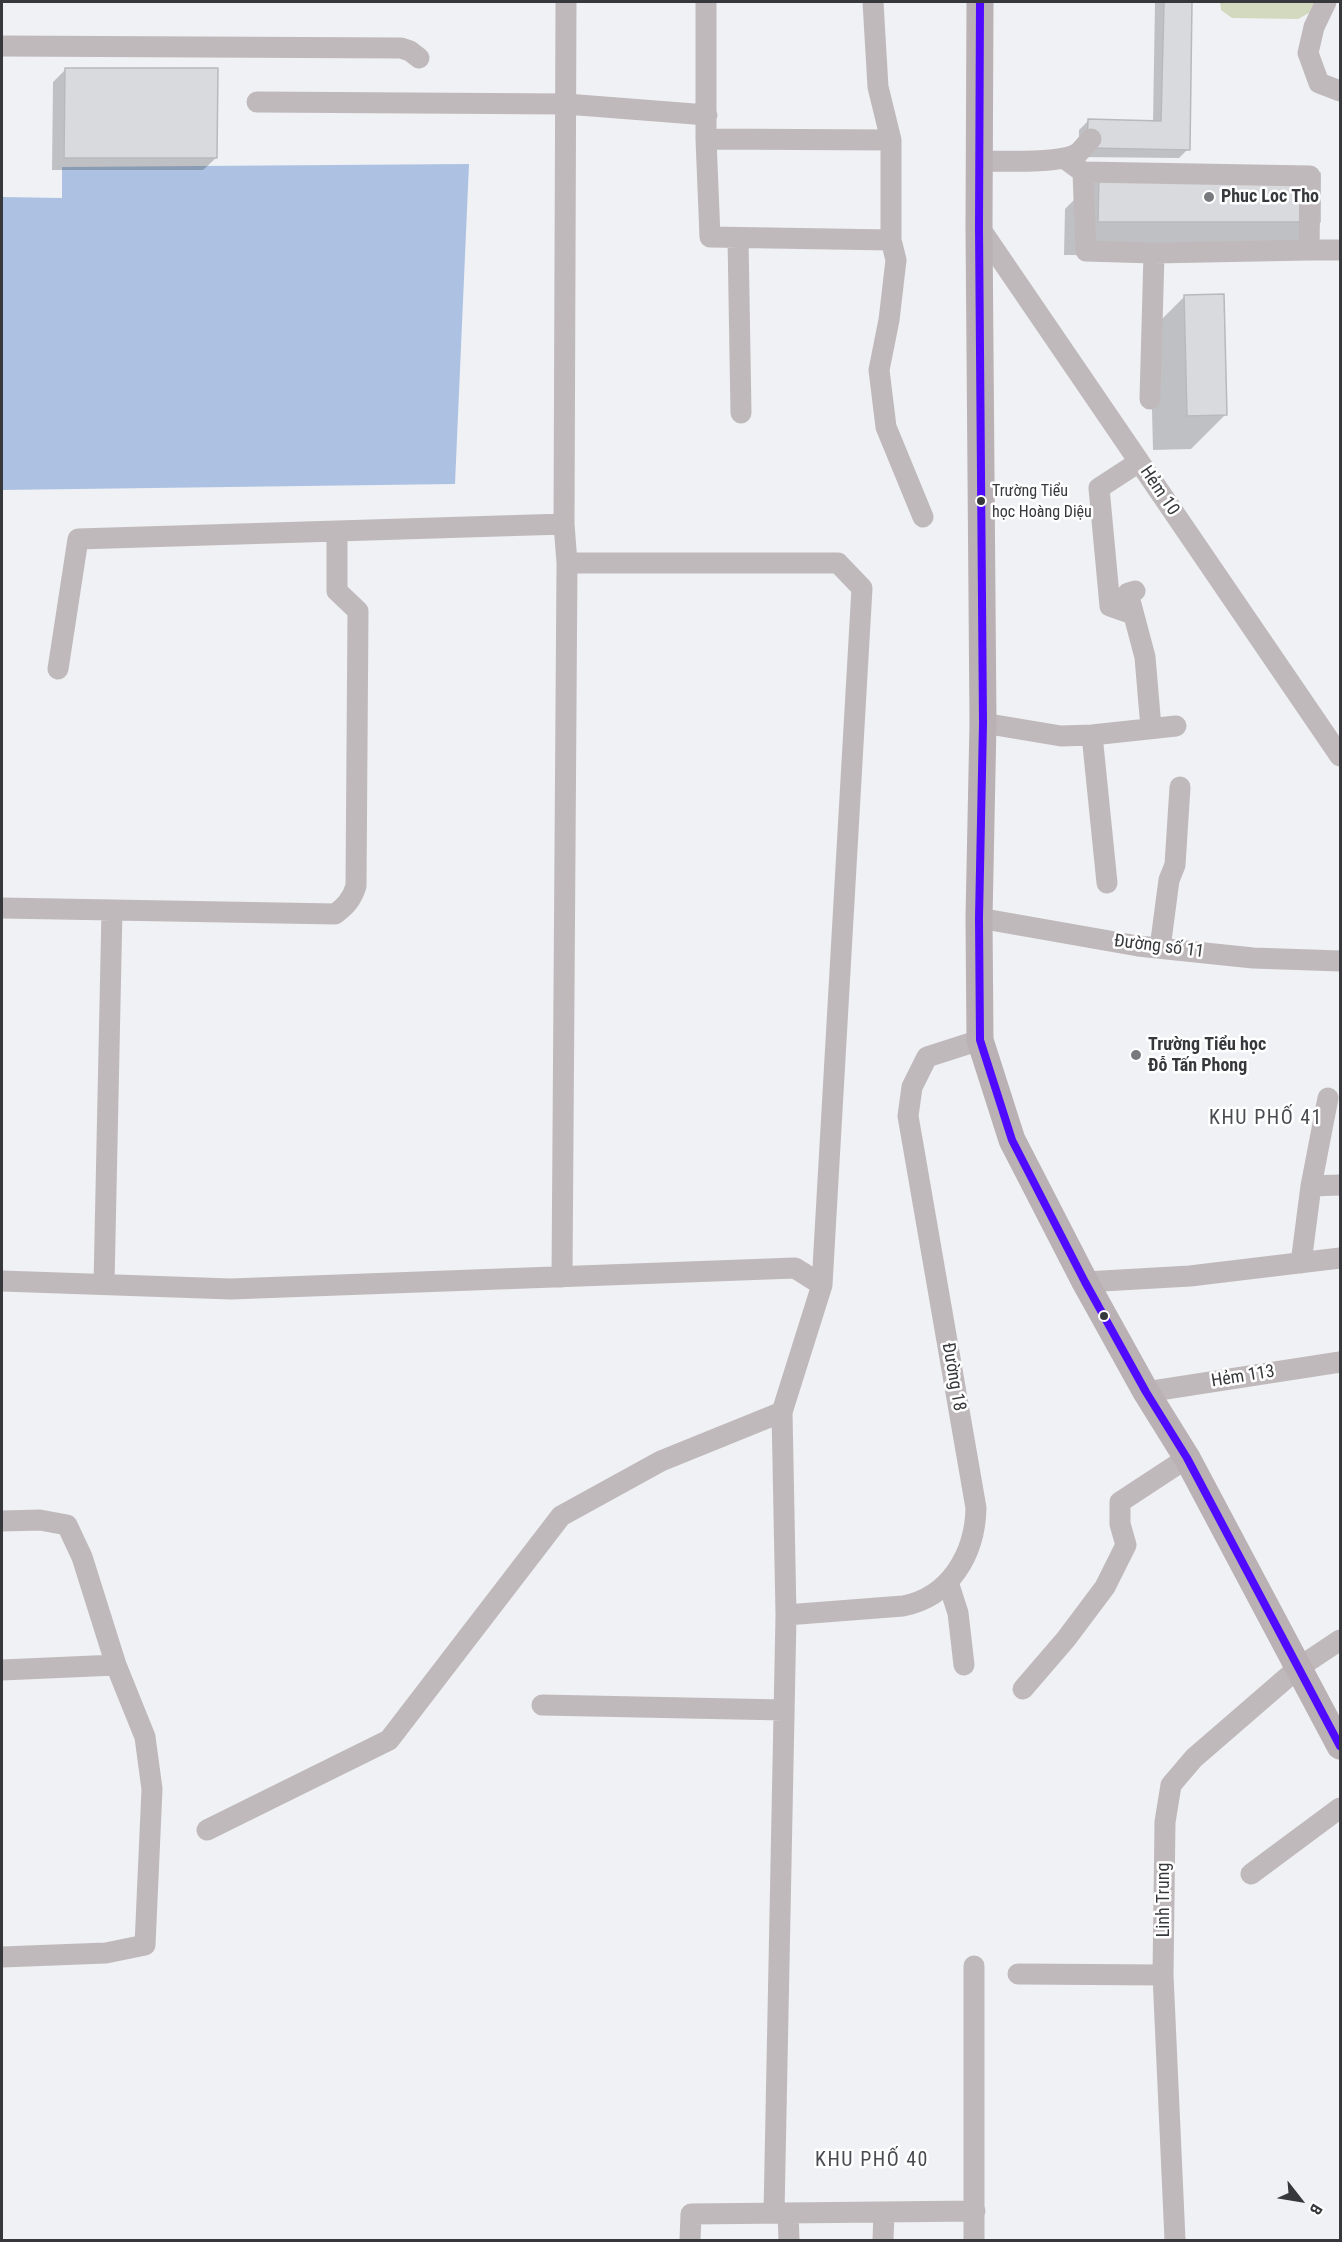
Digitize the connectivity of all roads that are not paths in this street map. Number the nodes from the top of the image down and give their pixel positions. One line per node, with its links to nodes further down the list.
1 (566, 2): 10 (street)
2 (706, 2): 11 (street)
3 (873, 2): 14 (street)
4 (980, 2): 16 (main road)
5 (1326, 2): 8 (street)
6 (2, 46): 7 (street)
7 (419, 58)
8 (1341, 92)
9 (257, 102): 10 (street)
10 (566, 104): 11 (street); 28 (street)
11 (707, 115): 12 (street)
12 (706, 139): 14 (street); 19 (street)
13 (1091, 139): 15 (street)
14 (891, 140): 20 (street)
15 (1064, 158): 16 (street); 17 (street)
16 (979, 161): 18 (main road)
17 (1083, 172): 22 (street); 23 (street)
18 (979, 227): 26 (street, Hẻm 10); 34 (main road)
19 (738, 238): 20 (street); 25 (street)
20 (891, 240): 27 (street)
21 (1341, 249): 22 (street)
22 (1309, 250): 23 (street)
23 (1154, 253): 24 (street)
24 (1150, 399)
25 (741, 413)
26 (1139, 462): 32 (street); 37 (street, Hẻm 10)
27 (923, 517)
28 (564, 524): 29 (street); 30 (street)
29 (337, 531): 33 (street); 43 (street)
30 (567, 563): 53 (street); 57 (street)
31 (1135, 591): 32 (street)
32 (1133, 614): 36 (street)
33 (58, 669)
34 (983, 723): 38 (street); 44 (main road)
35 (1176, 726): 36 (street)
36 (1150, 728): 38 (street)
37 (1334, 734): 39 (street, Hẻm 10)
38 (1092, 735): 41 (street)
39 (1341, 756)
40 (1180, 787): 45 (street)
41 (1107, 883)
42 (2, 908): 43 (street)
43 (112, 910): 56 (street)
44 (979, 918): 45 (street, Đường số 11); 47 (main road)
45 (1160, 948): 46 (street, Đường số 11)
46 (1341, 961)
47 (980, 1040): 55 (main road); 63 (street, Đường 18)
48 (1328, 1098): 50 (street)
49 (1341, 1185): 50 (street)
50 (1311, 1186): 52 (street)
51 (1341, 1258): 52 (street)
52 (1301, 1263): 55 (street)
53 (562, 1277): 56 (street); 57 (street)
54 (2, 1281): 56 (street)
55 (1085, 1282): 59 (main road)
56 (104, 1284)
57 (822, 1285): 60 (street)
58 (1341, 1362): 59 (street, Hẻm 113)
59 (1146, 1392): 61 (main road)
60 (782, 1412): 64 (street); 75 (street)
61 (1186, 1458): 68 (main road); 70 (street)
62 (2, 1521): 66 (street)
63 (948, 1582): 64 (street, Đường 18); 67 (street)
64 (786, 1615): 72 (street)
65 (1341, 1640): 68 (street, Linh Trung)
66 (117, 1665): 69 (street); 77 (street)
67 (964, 1665)
68 (1298, 1668): 73 (main road); 80 (street, Linh Trung)
69 (2, 1670)
70 (1023, 1689)
71 (542, 1705): 72 (street)
72 (784, 1710): 83 (street)
73 (1341, 1746)
74 (1341, 1808): 76 (street)
75 (207, 1830)
76 (1251, 1874)
77 (2, 1957)
78 (974, 1966): 81 (street)
79 (1018, 1974): 80 (street)
80 (1163, 1974): 88 (street, Linh Trung)
81 (975, 2211): 82 (street); 87 (street)
82 (884, 2212): 83 (street); 86 (street)
83 (781, 2213): 84 (street); 85 (street)
84 (690, 2241)
85 (789, 2241)
86 (883, 2241)
87 (974, 2241)
88 (1175, 2241)

